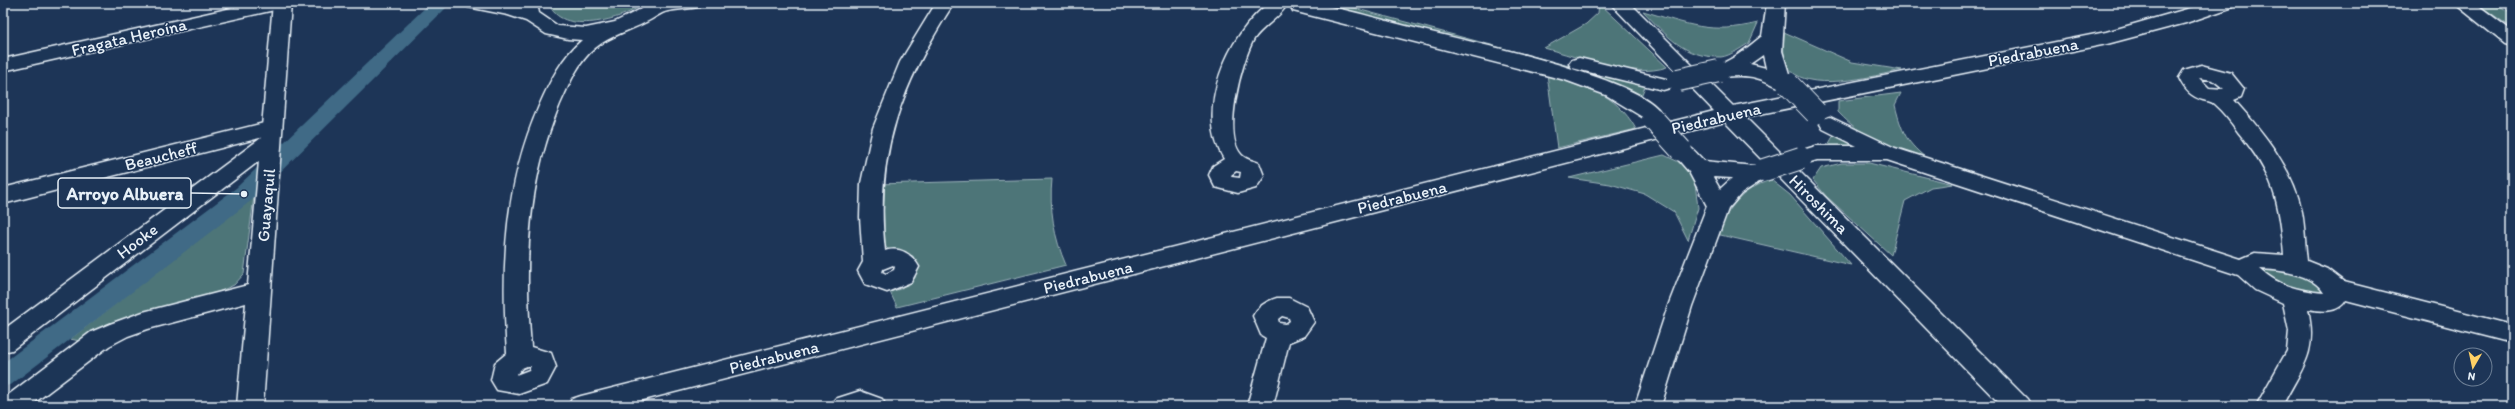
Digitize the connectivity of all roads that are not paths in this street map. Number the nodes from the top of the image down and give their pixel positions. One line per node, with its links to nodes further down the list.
1 (279, 3): 20 (street, Fragata Heroína)
2 (282, 3): 28 (street, Guayaquil)
3 (475, 3): 14 (street)
4 (691, 3): 11 (street)
5 (945, 3): 36 (street)
6 (1350, 3): 22 (street)
7 (1619, 3): 25 (street, Hiroshima)
8 (1776, 3): 17 (street)
9 (2226, 3): 25 (street, Piedrabuena)
10 (2463, 3): 18 (street)
11 (663, 5): 15 (street)
12 (1269, 5): 13 (street); 31 (street)
13 (1305, 5): 26 (street)
14 (530, 10): 16 (street)
15 (610, 30): 16 (street); 19 (street)
16 (564, 33): 19 (street)
17 (1770, 38): 21 (street); 23 (street)
18 (2512, 40)
19 (575, 55): 45 (street)
20 (3, 65)
21 (1724, 69): 22 (street, bridge); 23 (street)
22 (1671, 82): 26 (street)
23 (1785, 82): 27 (street, bridge)
24 (2219, 97): 37 (street)
25 (1729, 114): 48 (street, Piedrabuena); 53 (street, Hiroshima)
26 (1652, 116): 32 (street, bridge)
27 (1823, 118): 29 (street); 30 (street)
28 (271, 143): 34 (street, Beaucheff); 40 (street, Guayaquil); 44 (street, Hooke)
29 (1888, 153): 30 (street); 38 (street)
30 (1809, 156): 33 (street, bridge)
31 (1237, 163)
32 (1698, 168): 33 (street); 35 (street)
33 (1759, 172): 35 (street)
34 (3, 196)
35 (1718, 206): 52 (street)
36 (876, 263)
37 (2296, 266): 38 (street); 39 (street)
38 (2246, 269): 41 (street)
39 (2336, 289): 41 (street); 43 (street)
40 (259, 290): 46 (street); 47 (street, Guayaquil)
41 (2294, 298): 54 (street)
42 (1279, 333): 51 (street)
43 (2512, 334)
44 (3, 343)
45 (520, 358)
46 (12, 406)
47 (250, 406)
48 (581, 406)
49 (844, 406): 50 (street)
50 (873, 406)
51 (1260, 406)
52 (1648, 406)
53 (2018, 406)
54 (2269, 406)

